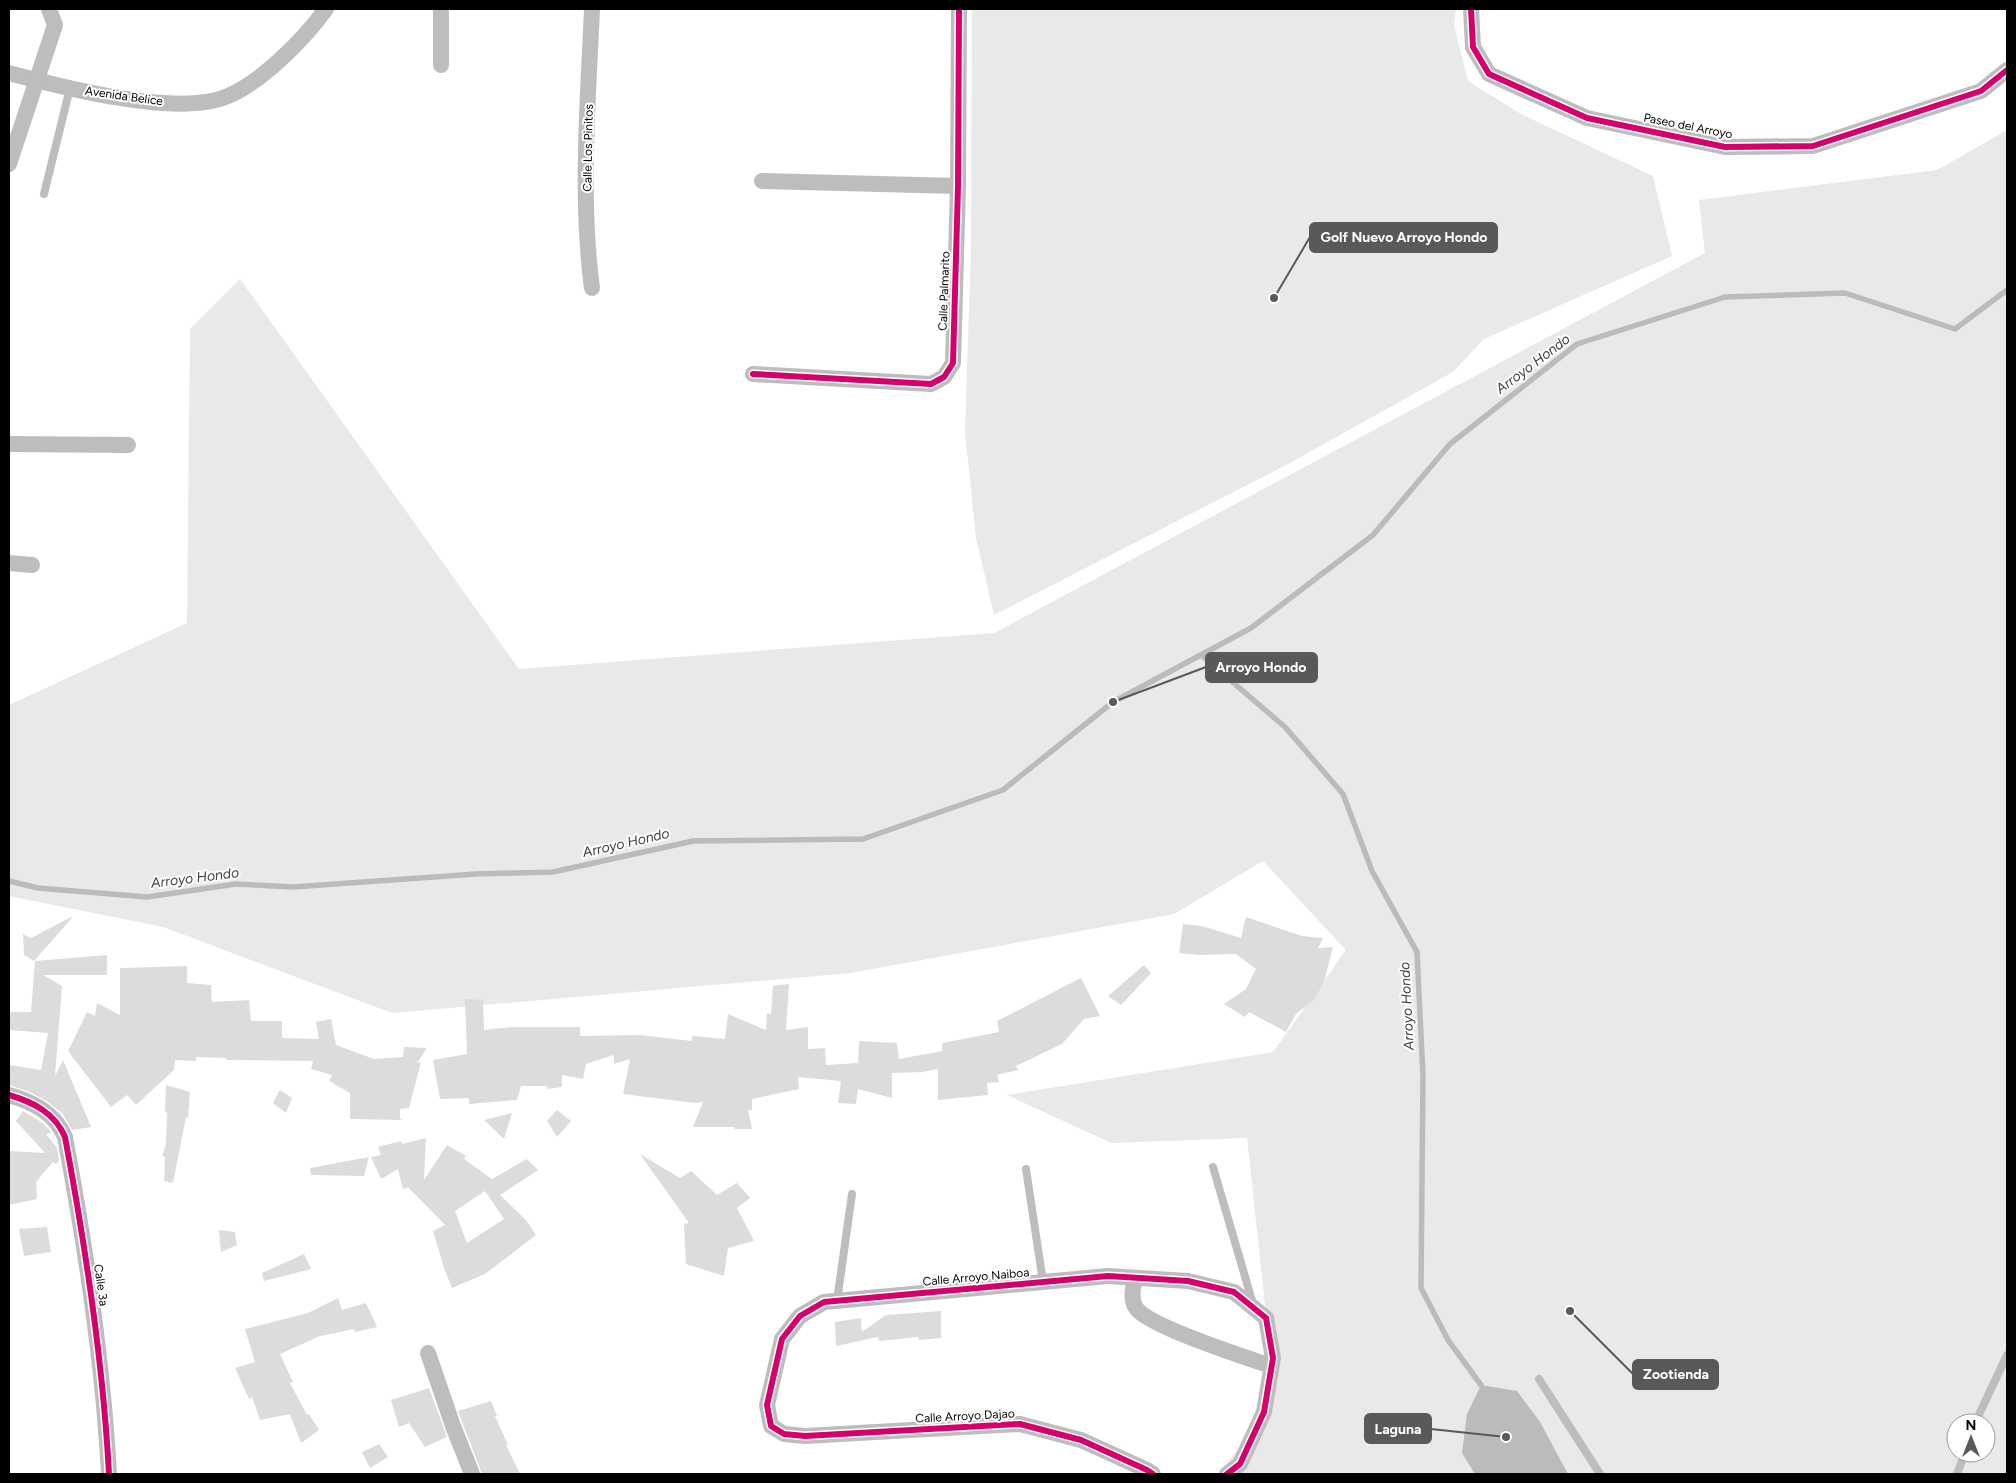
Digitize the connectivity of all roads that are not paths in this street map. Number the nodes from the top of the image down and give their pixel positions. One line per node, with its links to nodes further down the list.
1 (49, 9): 10 (street)
2 (326, 9): 11 (street, Avenida Belice)
3 (441, 9): 7 (street)
4 (592, 9): 16 (street, Calle Los Pinitos)
5 (959, 9): 14 (street, Calle Palmarito)
6 (1471, 9): 8 (street, Paseo del Arroyo)
7 (441, 65)
8 (2007, 70)
9 (9, 73): 10 (street, Avenida Belice)
10 (37, 80): 11 (street, Avenida Belice); 12 (street)
11 (70, 88): 15 (lane)
12 (9, 164)
13 (762, 181): 14 (street)
14 (958, 186): 17 (street, Calle Palmarito)
15 (44, 194)
16 (592, 288)
17 (753, 374)
18 (9, 444): 19 (street)
19 (128, 445)
20 (9, 563): 21 (street)
21 (32, 565)
22 (9, 1096): 36 (street, Calle 3a)
23 (1213, 1167): 29 (lane)
24 (1026, 1169): 27 (lane)
25 (852, 1194): 28 (lane)
26 (1135, 1278): 27 (street, Calle Arroyo Naiboa); 29 (street, Calle Arroyo Naiboa); 32 (street)
27 (1043, 1282): 28 (street, Calle Arroyo Naiboa)
28 (837, 1300): 35 (street, Calle Arroyo Naiboa)
29 (1260, 1313): 32 (street)
30 (428, 1354): 37 (street)
31 (2007, 1355): 34 (lane)
32 (1271, 1366): 39 (street)
33 (1539, 1379): 40 (lane)
34 (1980, 1413)
35 (771, 1426): 38 (street, Calle Arroyo Dajao)
36 (110, 1474)
37 (472, 1474)
38 (1153, 1474)
39 (1227, 1474)
40 (1600, 1474)

